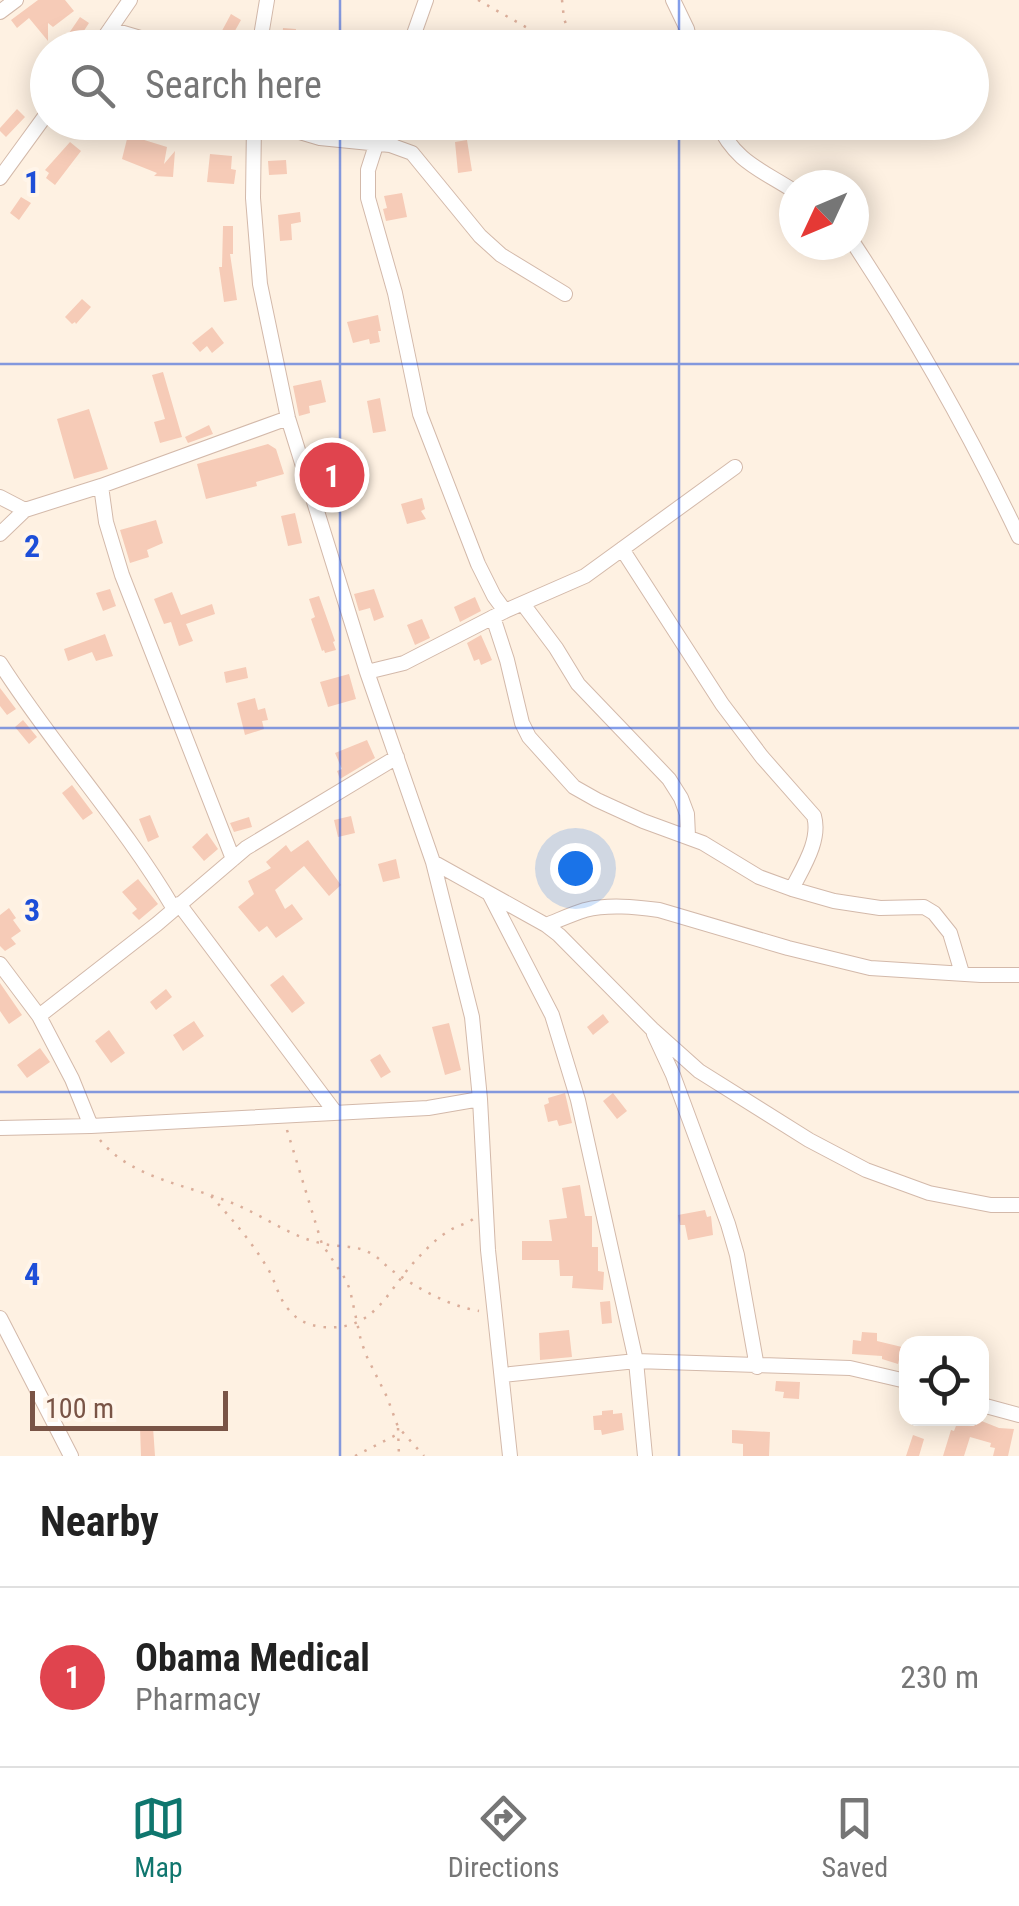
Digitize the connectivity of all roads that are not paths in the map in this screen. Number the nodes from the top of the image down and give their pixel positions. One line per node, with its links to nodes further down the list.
1 (16, 0): 6 (street)
2 (130, 0): 7 (street)
3 (267, 0): 9 (street)
4 (426, 0): 10 (street)
5 (673, 0): 11 (street)
6 (0, 12)
7 (110, 29): 8 (street)
8 (113, 30)
9 (262, 30)
10 (415, 30)
11 (686, 30)
12 (30, 137): 18 (street)
13 (254, 140): 22 (street)
14 (338, 140): 17 (street)
15 (385, 140): 17 (street)
16 (726, 140): 19 (street)
17 (383, 145): 21 (street); 31 (street)
18 (0, 178)
19 (779, 183)
20 (865, 260): 28 (street)
21 (565, 294)
22 (288, 418): 24 (street); 33 (street)
23 (735, 467): 29 (street)
24 (101, 486): 26 (street); 36 (street)
25 (0, 497): 26 (street)
26 (25, 510): 27 (street)
27 (0, 534)
28 (1019, 538)
29 (622, 549): 30 (street); 38 (street)
30 (523, 604): 31 (street); 35 (street)
31 (499, 614): 33 (street); 35 (street)
32 (0, 662): 40 (street)
33 (367, 672): 34 (street)
34 (397, 756): 36 (street); 37 (street)
35 (688, 836): 38 (street)
36 (233, 859): 40 (street)
37 (433, 862): 39 (street); 47 (street)
38 (792, 889): 43 (street)
39 (490, 896): 41 (street); 53 (street)
40 (176, 907): 45 (street); 48 (street)
41 (546, 926): 43 (street); 46 (street)
42 (0, 964): 45 (street)
43 (962, 973): 44 (street)
44 (1019, 975)
45 (40, 1016): 49 (street)
46 (652, 1029): 51 (street); 54 (street)
47 (480, 1099): 48 (street); 55 (street)
48 (335, 1112): 49 (street)
49 (91, 1126): 50 (street)
50 (0, 1128)
51 (1019, 1205)
52 (0, 1318): 59 (street)
53 (636, 1361): 54 (street); 55 (street); 61 (street)
54 (757, 1366): 56 (street)
55 (502, 1375): 60 (street)
56 (899, 1379)
57 (989, 1407): 58 (street)
58 (1019, 1416)
59 (71, 1456)
60 (510, 1456)
61 (645, 1456)

